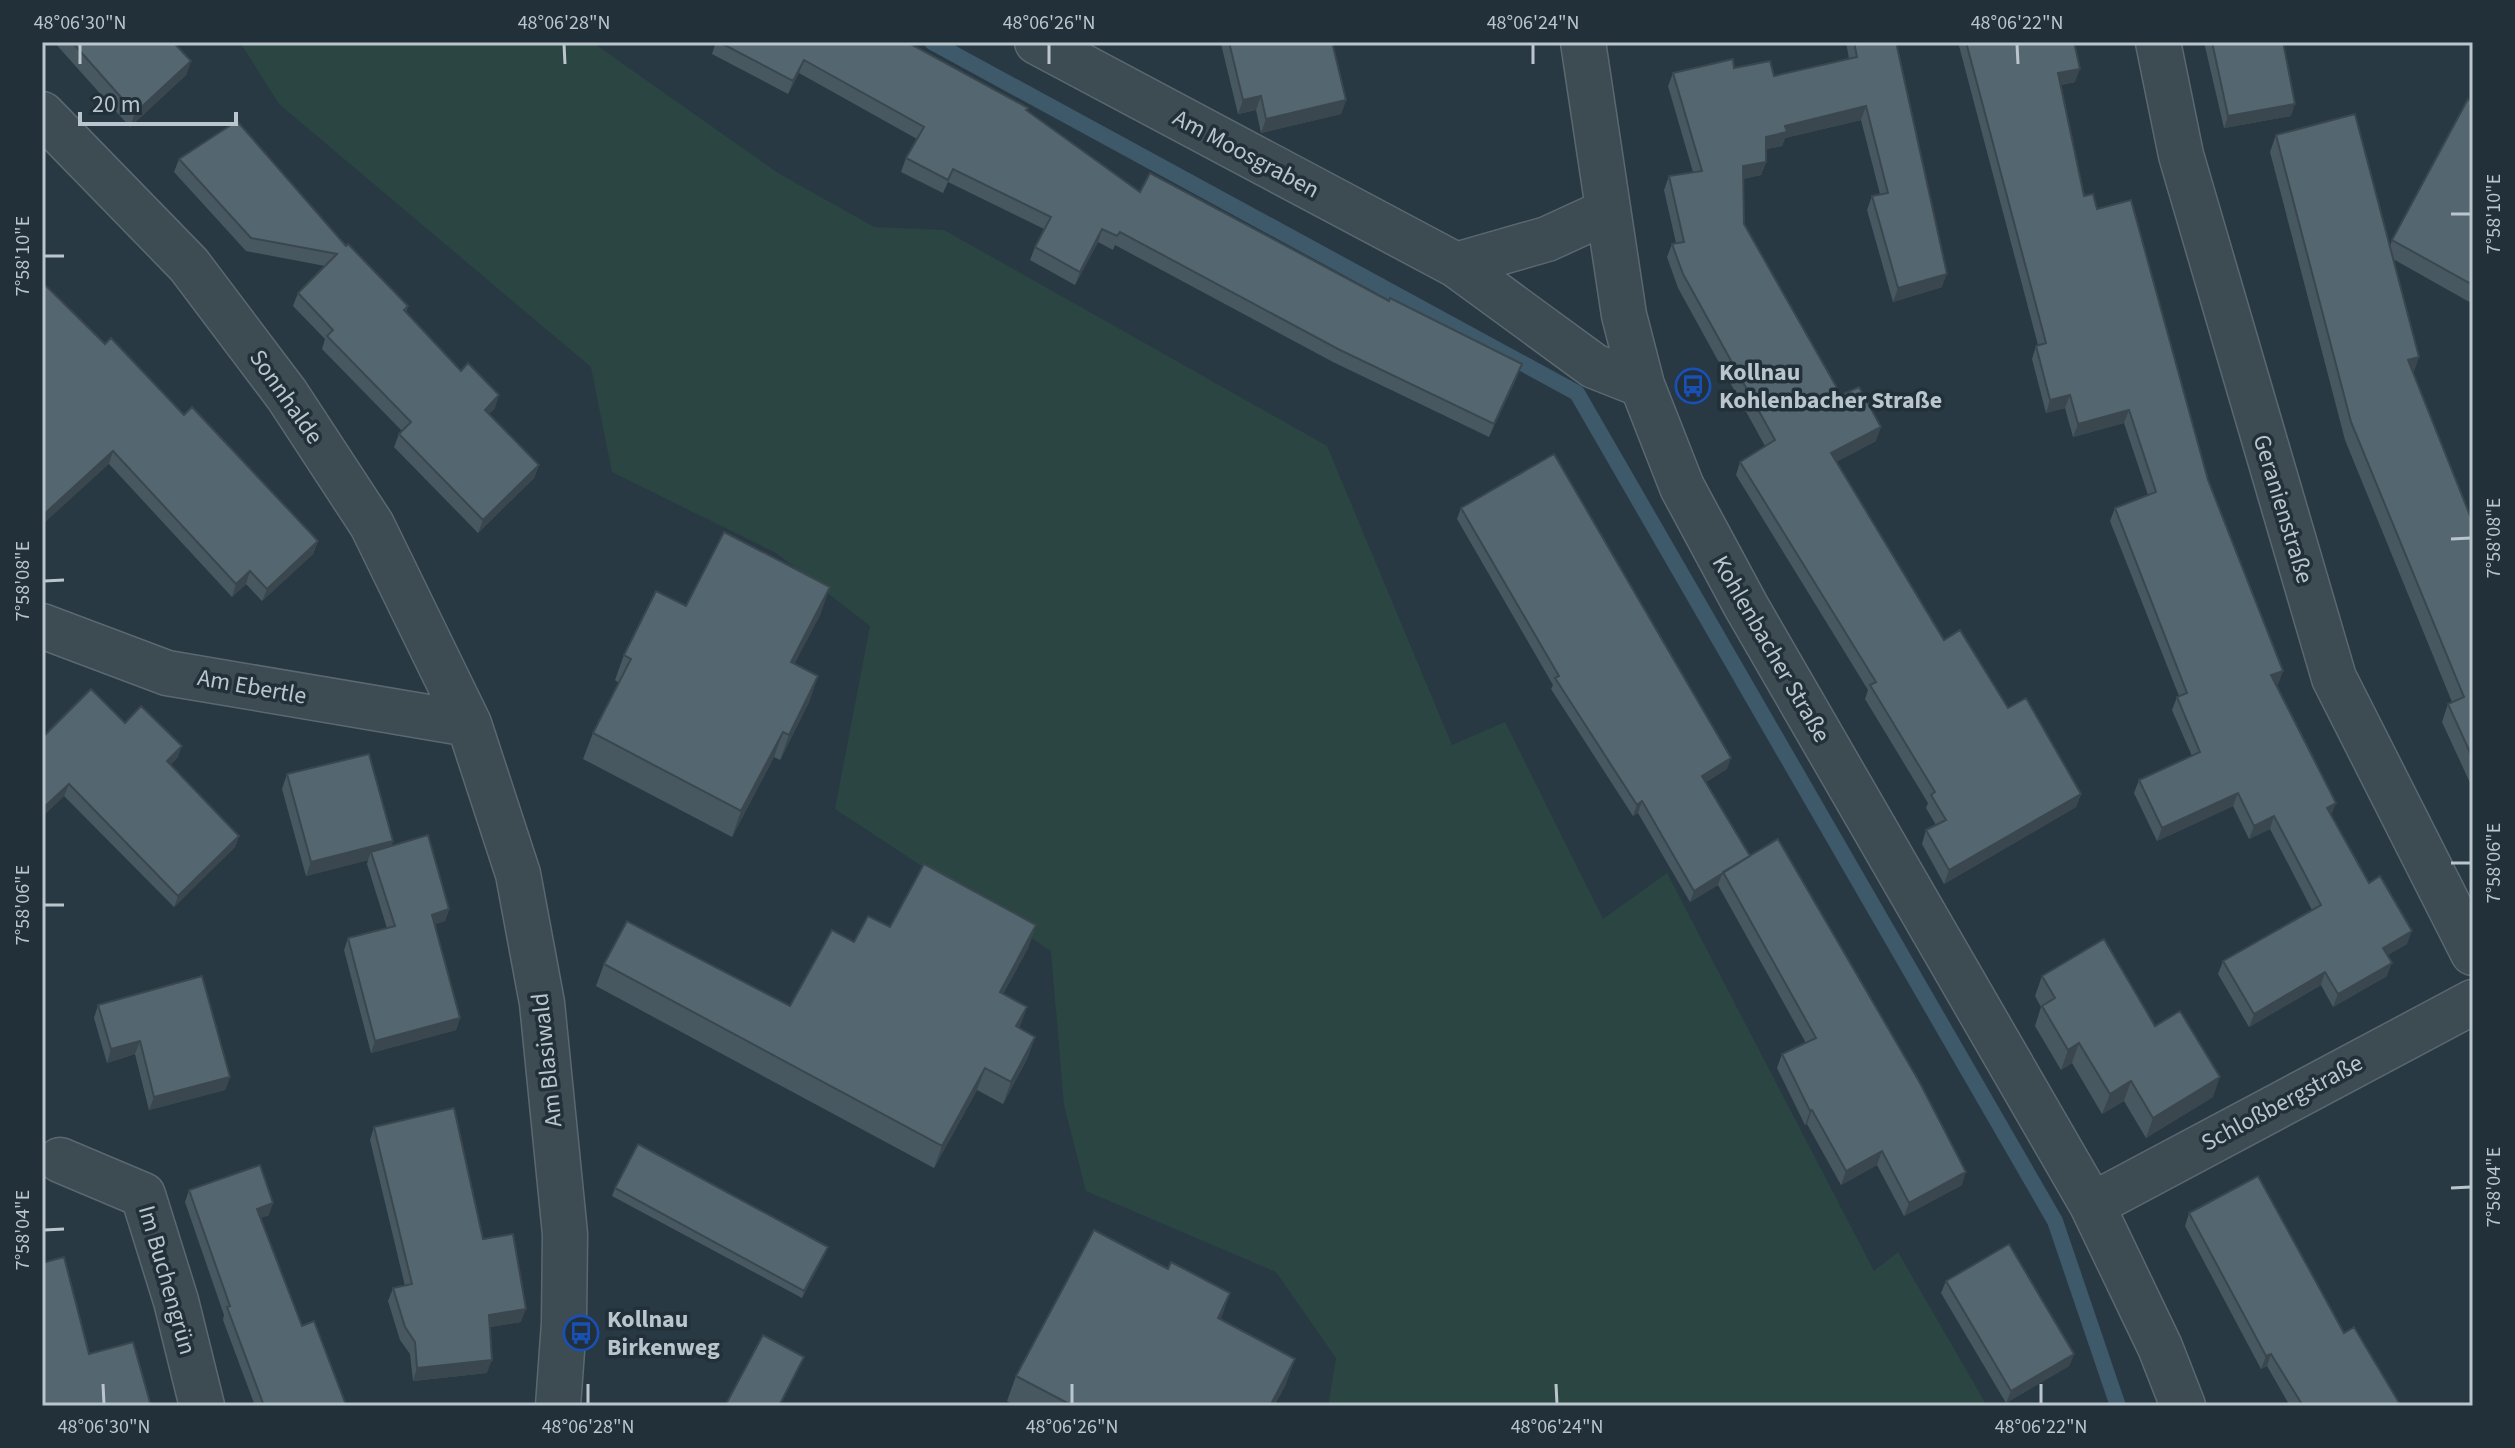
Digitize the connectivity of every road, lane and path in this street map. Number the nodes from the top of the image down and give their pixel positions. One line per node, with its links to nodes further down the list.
1 (1037, 42): 6 (street, Am Moosgraben)
2 (1583, 42): 5 (street, Kohlenbacher Straße)
3 (2158, 42): 10 (street, Geranienstraße)
4 (42, 114): 9 (street, Sonnhalde)
5 (1608, 211): 6 (street); 7 (street, Kohlenbacher Straße)
6 (1456, 265): 7 (street, Am Moosgraben)
7 (1642, 385): 13 (street, Kohlenbacher Straße)
8 (42, 626): 9 (street, Am Ebertle)
9 (469, 724): 15 (street, Am Blasiwald)
10 (2473, 953)
11 (2473, 1002): 13 (street, Schloßbergstraße)
12 (60, 1160): 14 (street, Im Buchengrün)
13 (2092, 1205): 16 (street, Kohlenbacher Straße)
14 (202, 1406)
15 (558, 1406)
16 (2183, 1406)

